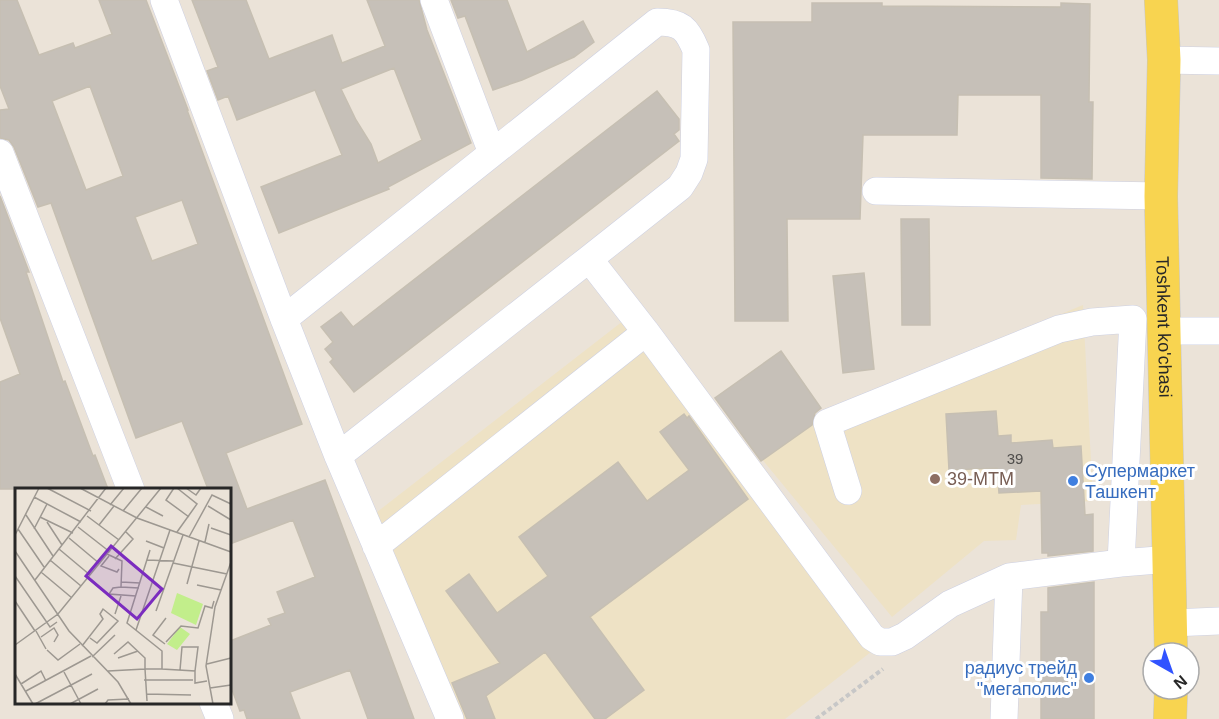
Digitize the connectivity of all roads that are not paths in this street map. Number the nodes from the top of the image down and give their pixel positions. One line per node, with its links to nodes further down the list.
1 (164, 0): 11 (street)
2 (434, 0): 7 (street)
3 (1161, 0): 4 (main road, Toshkent ko'chasi)
4 (1164, 60): 5 (street); 9 (main road, Toshkent ko'chasi)
5 (1219, 61)
6 (0, 153): 16 (street)
7 (492, 153): 10 (street); 11 (street)
8 (876, 191): 9 (street)
9 (1161, 196): 12 (main road, Toshkent ko'chasi)
10 (589, 259): 14 (street); 15 (street)
11 (284, 319): 15 (street)
12 (1164, 331): 13 (street); 19 (main road, Toshkent ko'chasi)
13 (1219, 331)
14 (646, 332): 18 (street); 21 (street)
15 (338, 456): 18 (street)
16 (131, 488)
17 (848, 491): 20 (street)
18 (376, 546): 27 (street)
19 (1170, 559): 20 (street); 23 (main road, Toshkent ko'chasi)
20 (1121, 563): 21 (street)
21 (1009, 577): 28 (street)
22 (1219, 621): 23 (street)
23 (1171, 638)
24 (1171, 701): 29 (main road)
25 (214, 704): 26 (street)
26 (220, 719)
27 (450, 719)
28 (1004, 719)
29 (1170, 719)

